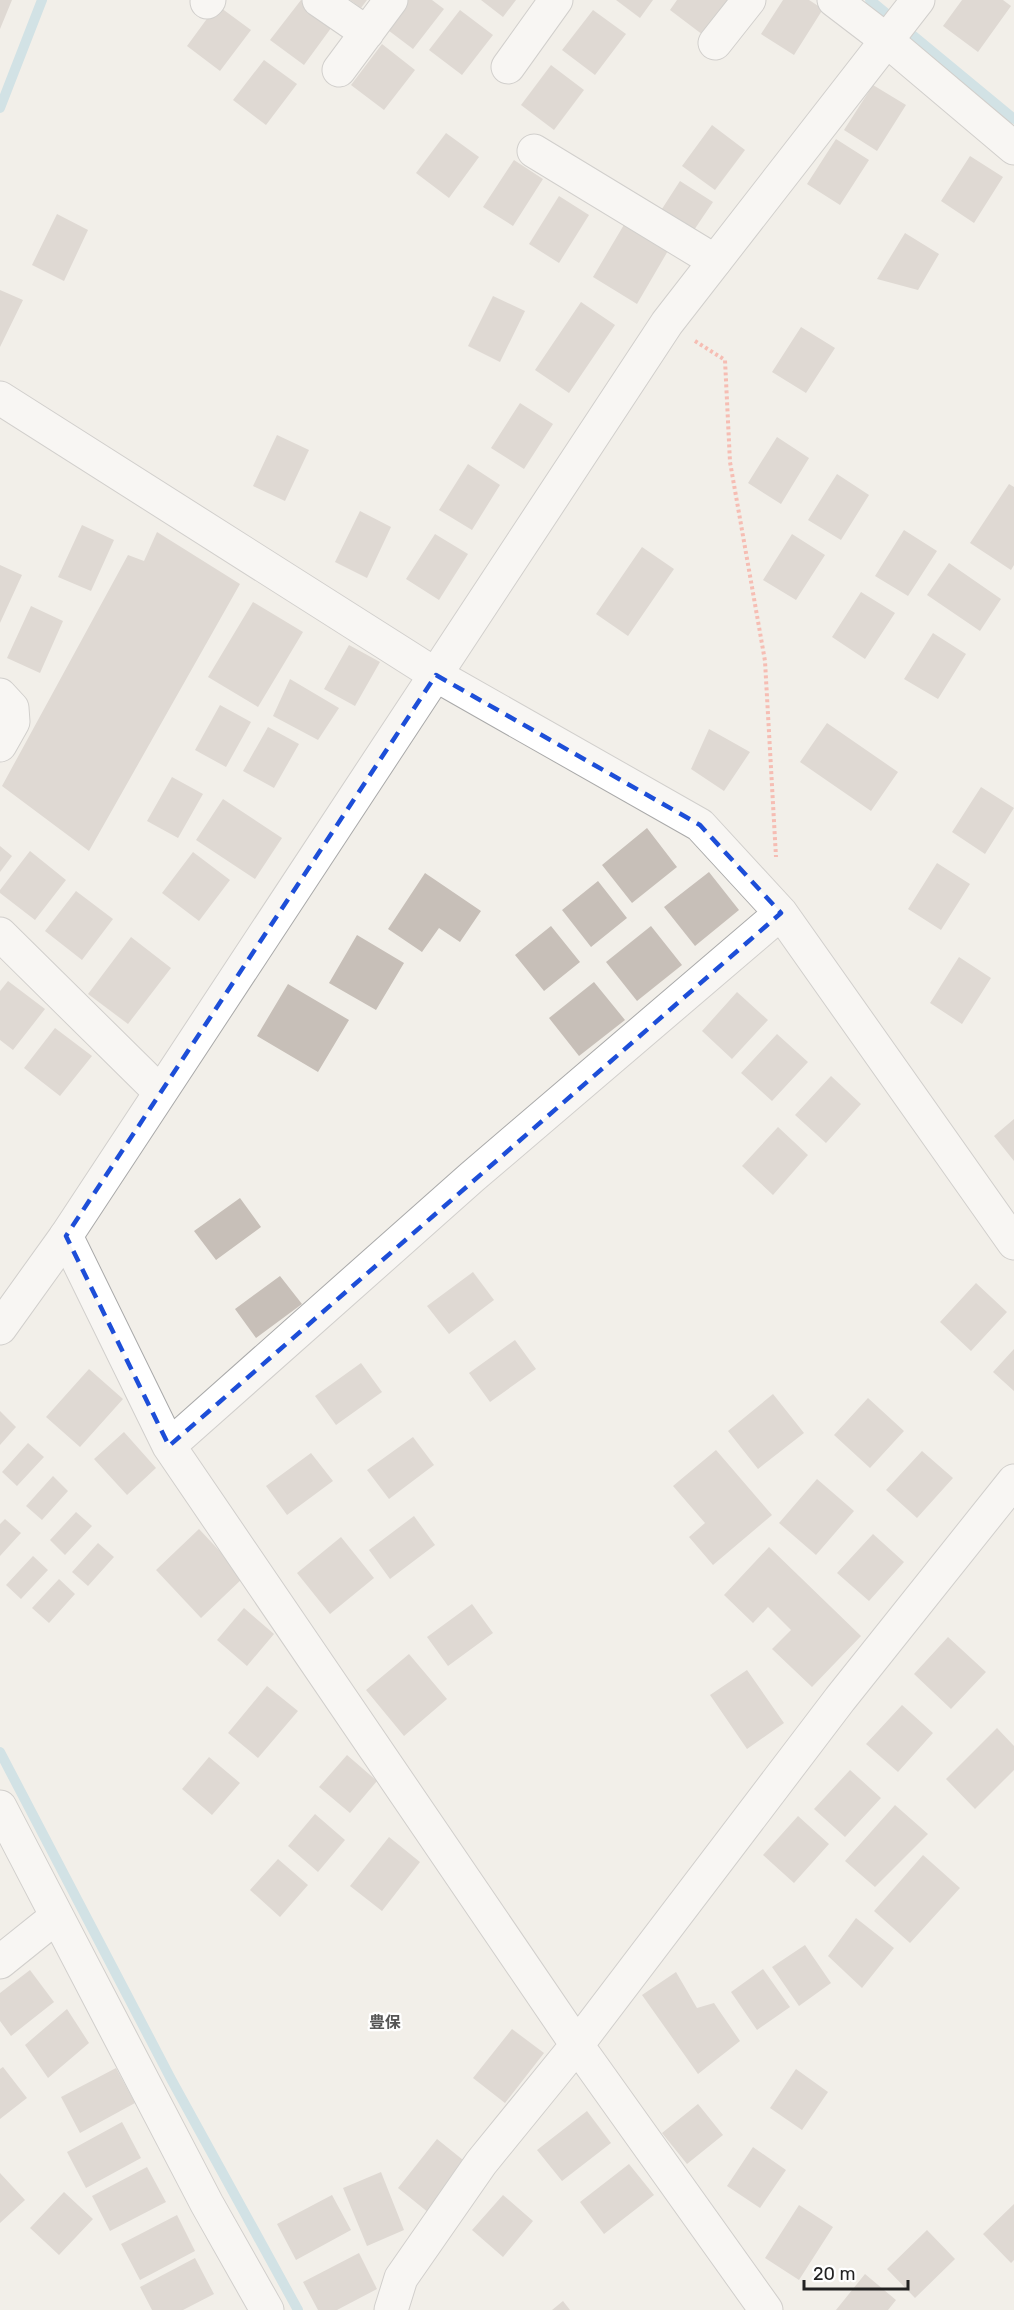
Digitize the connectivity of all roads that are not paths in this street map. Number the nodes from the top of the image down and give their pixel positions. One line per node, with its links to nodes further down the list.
1 (319, 0): 7 (street)
2 (391, 0): 7 (street)
3 (556, 0): 9 (street)
4 (749, 0): 8 (street)
5 (834, 0): 6 (street)
6 (902, 19): 11 (street); 13 (street)
7 (367, 33): 10 (street)
8 (715, 43)
9 (508, 67)
10 (339, 70)
11 (1014, 148)
12 (534, 151): 13 (street)
13 (715, 261): 15 (street)
14 (0, 398): 15 (street)
15 (436, 675): 18 (street); 20 (street)
16 (0, 695): 17 (street)
17 (0, 745)
18 (781, 913): 22 (street); 24 (street)
19 (0, 934): 20 (street)
20 (160, 1092): 21 (street)
21 (66, 1236): 23 (street); 24 (street)
22 (1014, 1243)
23 (0, 1328)
24 (169, 1446): 29 (street)
25 (1014, 1481): 29 (street)
26 (0, 1807): 27 (street)
27 (56, 1917): 28 (street); 30 (street)
28 (0, 1962)
29 (578, 2045): 31 (street); 32 (street)
30 (267, 2310)
31 (391, 2310)
32 (766, 2310)

